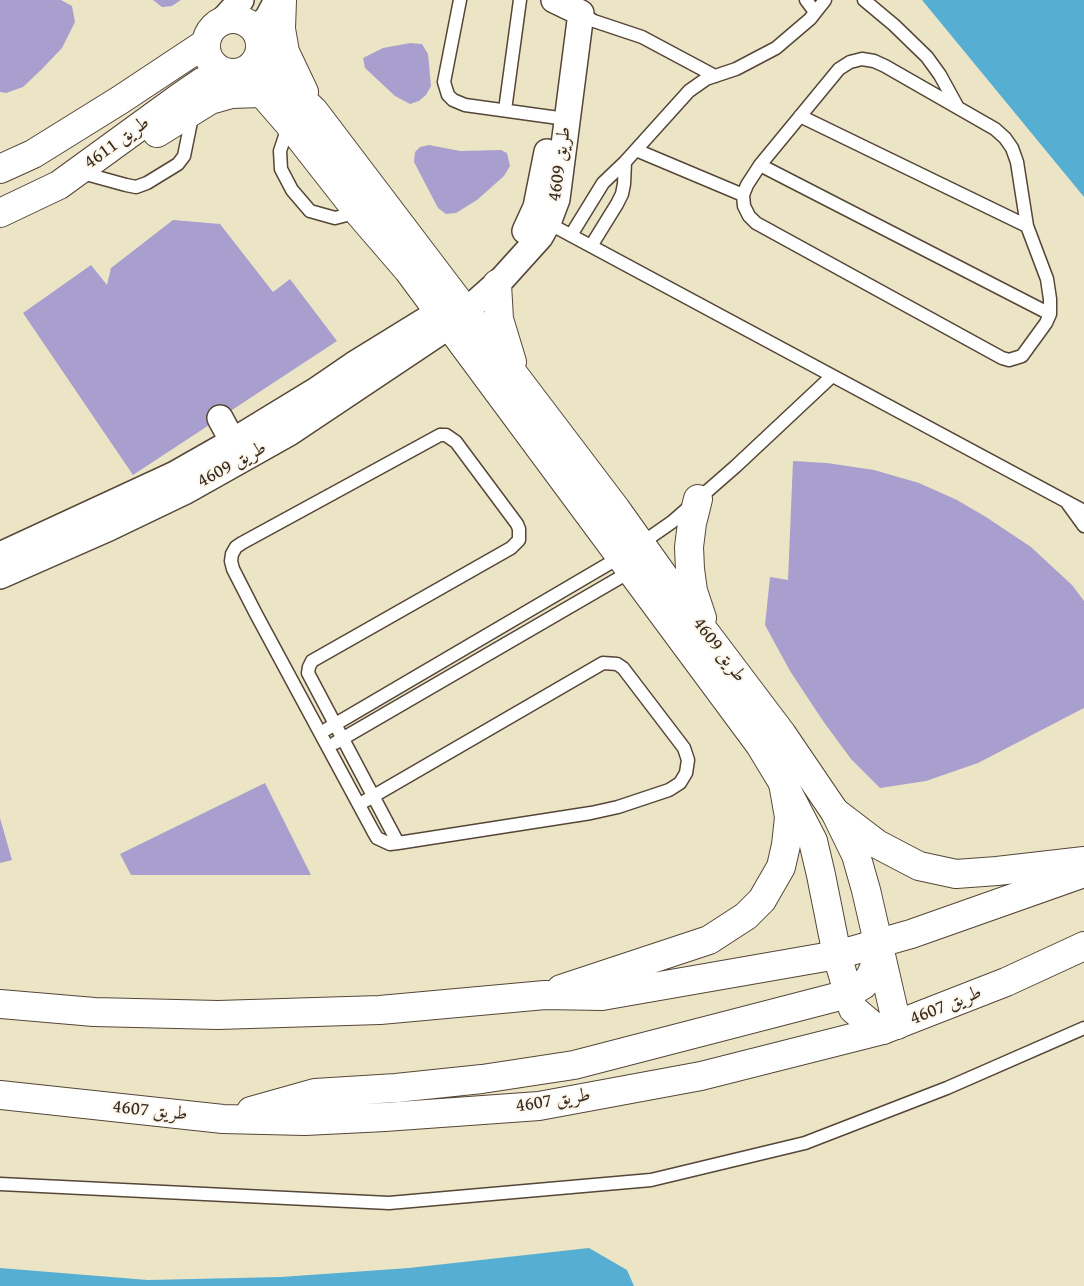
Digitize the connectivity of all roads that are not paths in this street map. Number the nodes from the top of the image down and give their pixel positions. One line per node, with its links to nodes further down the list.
1 (241, 0): 11 (street)
2 (277, 0): 13 (street)
3 (282, 0): 19 (main road)
4 (460, 0): 17 (lane)
5 (520, 0): 17 (lane)
6 (806, 0): 10 (lane)
7 (825, 0): 10 (lane)
8 (864, 0): 16 (lane)
9 (567, 6): 14 (lane); 21 (street, طريق 4609)
10 (815, 12): 14 (lane)
11 (222, 21): 12 (main road); 13 (main road)
12 (206, 43): 13 (main road); 24 (main road, طريق 4611)
13 (248, 58): 15 (main road, طريق 4609); 19 (main road, طريق 4609); 29 (main road, طريق 4611)
14 (715, 76): 23 (lane)
15 (261, 92): 18 (main road); 22 (main road, طريق 4609)
16 (958, 107): 20 (lane); 34 (lane)
17 (505, 110): 21 (lane)
18 (193, 111): 28 (main road); 28 (lane)
19 (314, 111): 38 (main road, طريق 4609)
20 (800, 116): 26 (lane); 34 (lane)
21 (560, 118): 33 (street, طريق 4609); 38 (street, طريق 4609)
22 (290, 124): 31 (main road, طريق 4609); 31 (lane)
23 (636, 150): 25 (lane); 30 (lane)
24 (13, 155): 27 (main road, طريق 4611)
25 (625, 162): 35 (lane); 36 (lane)
26 (760, 165): 30 (lane); 39 (lane)
27 (0, 169)
28 (86, 174): 29 (main road)
29 (59, 185): 32 (main road, طريق 4611)
30 (743, 195): 39 (lane)
31 (358, 212): 38 (main road, طريق 4609)
32 (0, 213)
33 (548, 223): 35 (lane); 37 (street, طريق 4609)
34 (1027, 226): 39 (lane)
35 (571, 235): 36 (lane)
36 (591, 246): 40 (lane)
37 (497, 284): 38 (street, طريق 4609); 41 (main road)
38 (452, 312): 41 (main road, طريق 4609); 43 (street, طريق 4609); 49 (main road, طريق 4609)
39 (1050, 314)
40 (832, 377): 44 (lane); 45 (lane)
41 (518, 380): 49 (main road, طريق 4609)
42 (220, 418): 43 (street)
43 (238, 451): 48 (street, طريق 4609); 50 (street, طريق 4609)
44 (698, 499): 49 (lane); 51 (main road)
45 (1067, 502): 46 (lane); 47 (lane)
46 (1084, 511)
47 (1084, 526)
48 (0, 555)
49 (631, 558): 51 (main road, طريق 4609); 52 (lane); 54 (lane); 56 (main road, طريق 4609)
50 (0, 576)
51 (707, 634): 59 (main road, طريق 4609)
52 (334, 725): 53 (lane); 53 (lane); 54 (lane)
53 (320, 733): 55 (lane)
54 (342, 739): 55 (lane); 57 (lane)
55 (327, 747): 58 (lane)
56 (783, 783): 65 (main road, طريق 4609); 68 (main road)
57 (372, 796): 58 (lane); 60 (lane); 60 (lane)
58 (358, 805): 60 (lane)
59 (835, 812): 61 (main road); 63 (main road, طريق 4609)
60 (398, 843)
61 (1084, 861)
62 (1084, 873): 63 (main road)
63 (878, 944): 65 (main road); 67 (main road); 71 (main road, طريق 4609)
64 (1084, 946): 71 (main road, طريق 4607)
65 (837, 955): 67 (main road, طريق 4609); 68 (main road)
66 (0, 984): 70 (main road)
67 (848, 994): 71 (main road, طريق 4609); 74 (main road)
68 (545, 995): 70 (main road)
69 (0, 1004): 70 (main road)
70 (94, 1012)
71 (890, 1028): 74 (main road, طريق 4607)
72 (1084, 1028): 75 (lane)
73 (0, 1095): 74 (main road, طريق 4607)
74 (223, 1119)
75 (0, 1184)

